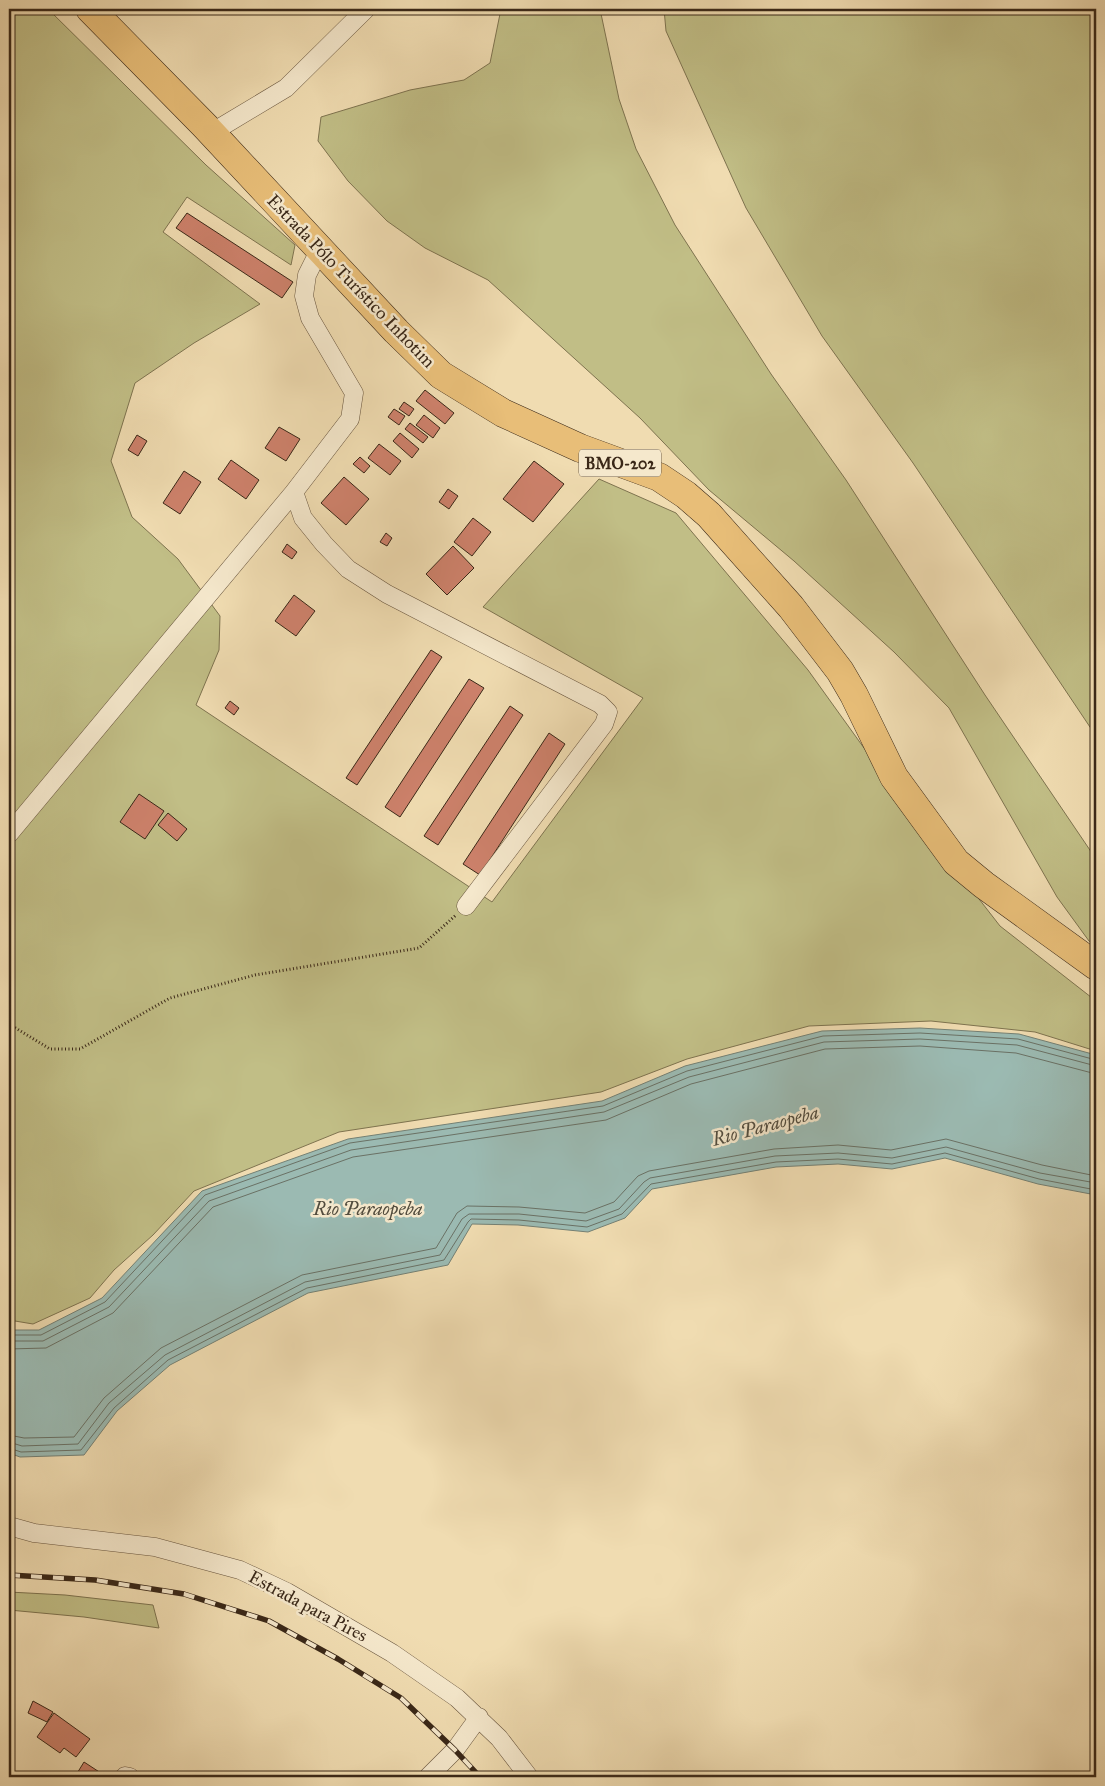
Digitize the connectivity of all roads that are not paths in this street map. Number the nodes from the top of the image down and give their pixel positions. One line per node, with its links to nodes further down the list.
1 (90, 9): 3 (main road, Estrada Pólo Turístico Inhotim / BMO-202)
2 (366, 9): 3 (street)
3 (211, 133): 4 (main road, Estrada Pólo Turístico Inhotim / BMO-202)
4 (320, 249): 5 (street); 8 (main road, Estrada Pólo Turístico Inhotim / BMO-202)
5 (294, 492): 6 (street); 7 (street)
6 (9, 834)
7 (466, 906)
8 (1096, 966)
9 (9, 1526): 10 (street, Estrada para Pires)
10 (479, 1717): 11 (street); 12 (street, Estrada para Pires)
11 (428, 1777)
12 (529, 1777)

